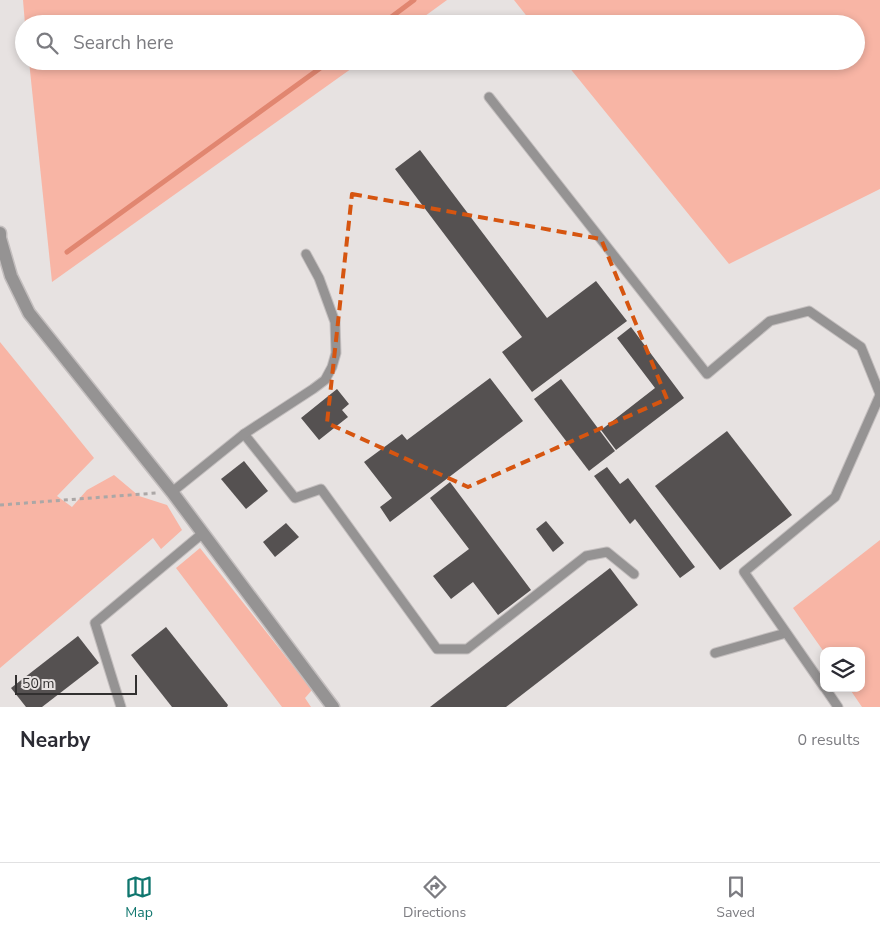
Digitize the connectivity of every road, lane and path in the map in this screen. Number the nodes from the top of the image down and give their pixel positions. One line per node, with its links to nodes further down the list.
1 (489, 97): 4 (lane)
2 (0, 233): 6 (street)
3 (306, 254): 5 (lane)
4 (880, 395): 10 (lane)
5 (244, 434): 6 (lane); 9 (lane)
6 (172, 492): 7 (path); 8 (street)
7 (0, 505)
8 (203, 533): 14 (lane); 15 (street)
9 (634, 574)
10 (786, 633): 11 (lane); 12 (lane)
11 (716, 653)
12 (820, 682)
13 (827, 692): 16 (lane)
14 (121, 707)
15 (333, 707)
16 (838, 707)

